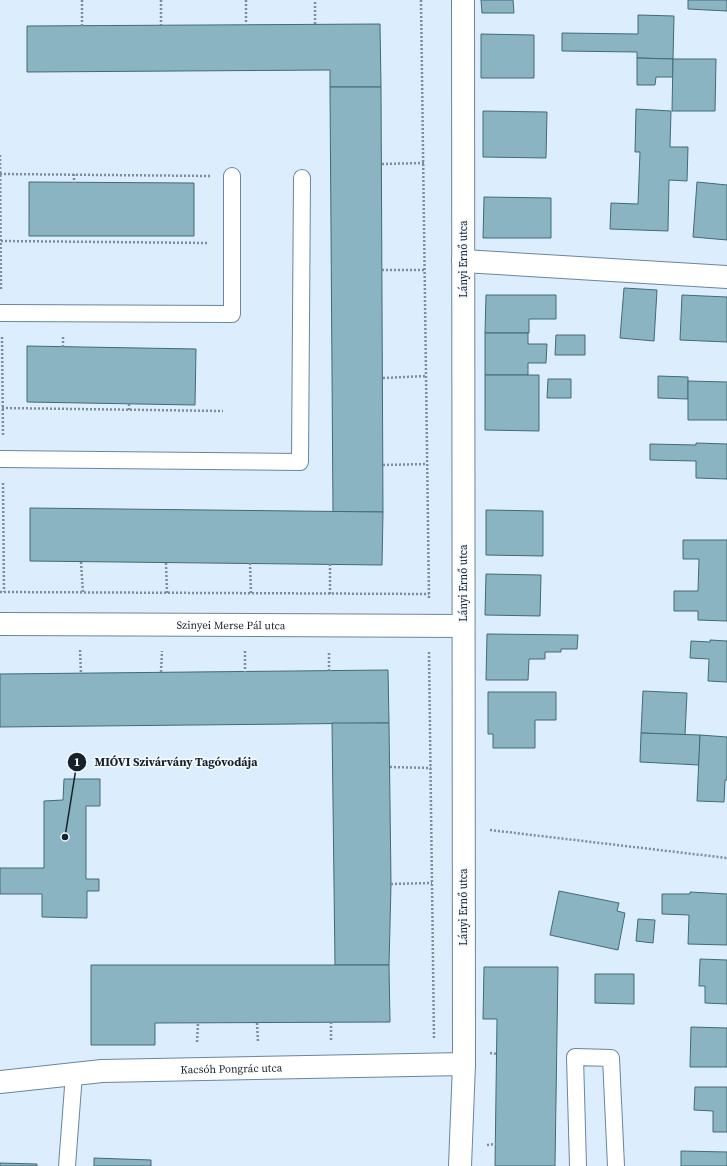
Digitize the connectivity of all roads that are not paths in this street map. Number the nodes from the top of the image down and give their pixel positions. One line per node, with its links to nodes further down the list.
1 (463, 0): 4 (street, Lányi Ernő utca)
2 (232, 176): 6 (lane)
3 (302, 178): 7 (lane)
4 (463, 261): 5 (street); 9 (street, Lányi Ernő utca)
5 (727, 277)
6 (1, 313)
7 (1, 460)
8 (0, 624): 9 (street, Szinyei Merse Pál utca)
9 (463, 626): 10 (street, Lányi Ernő utca)
10 (464, 1064): 11 (street, Kacsóh Pongrác utca); 14 (street, Lányi Ernő utca)
11 (74, 1074): 12 (street, Kacsóh Pongrác utca); 13 (lane)
12 (0, 1082)
13 (67, 1166)
14 (460, 1166)
15 (578, 1166): 16 (lane)
16 (616, 1166)

